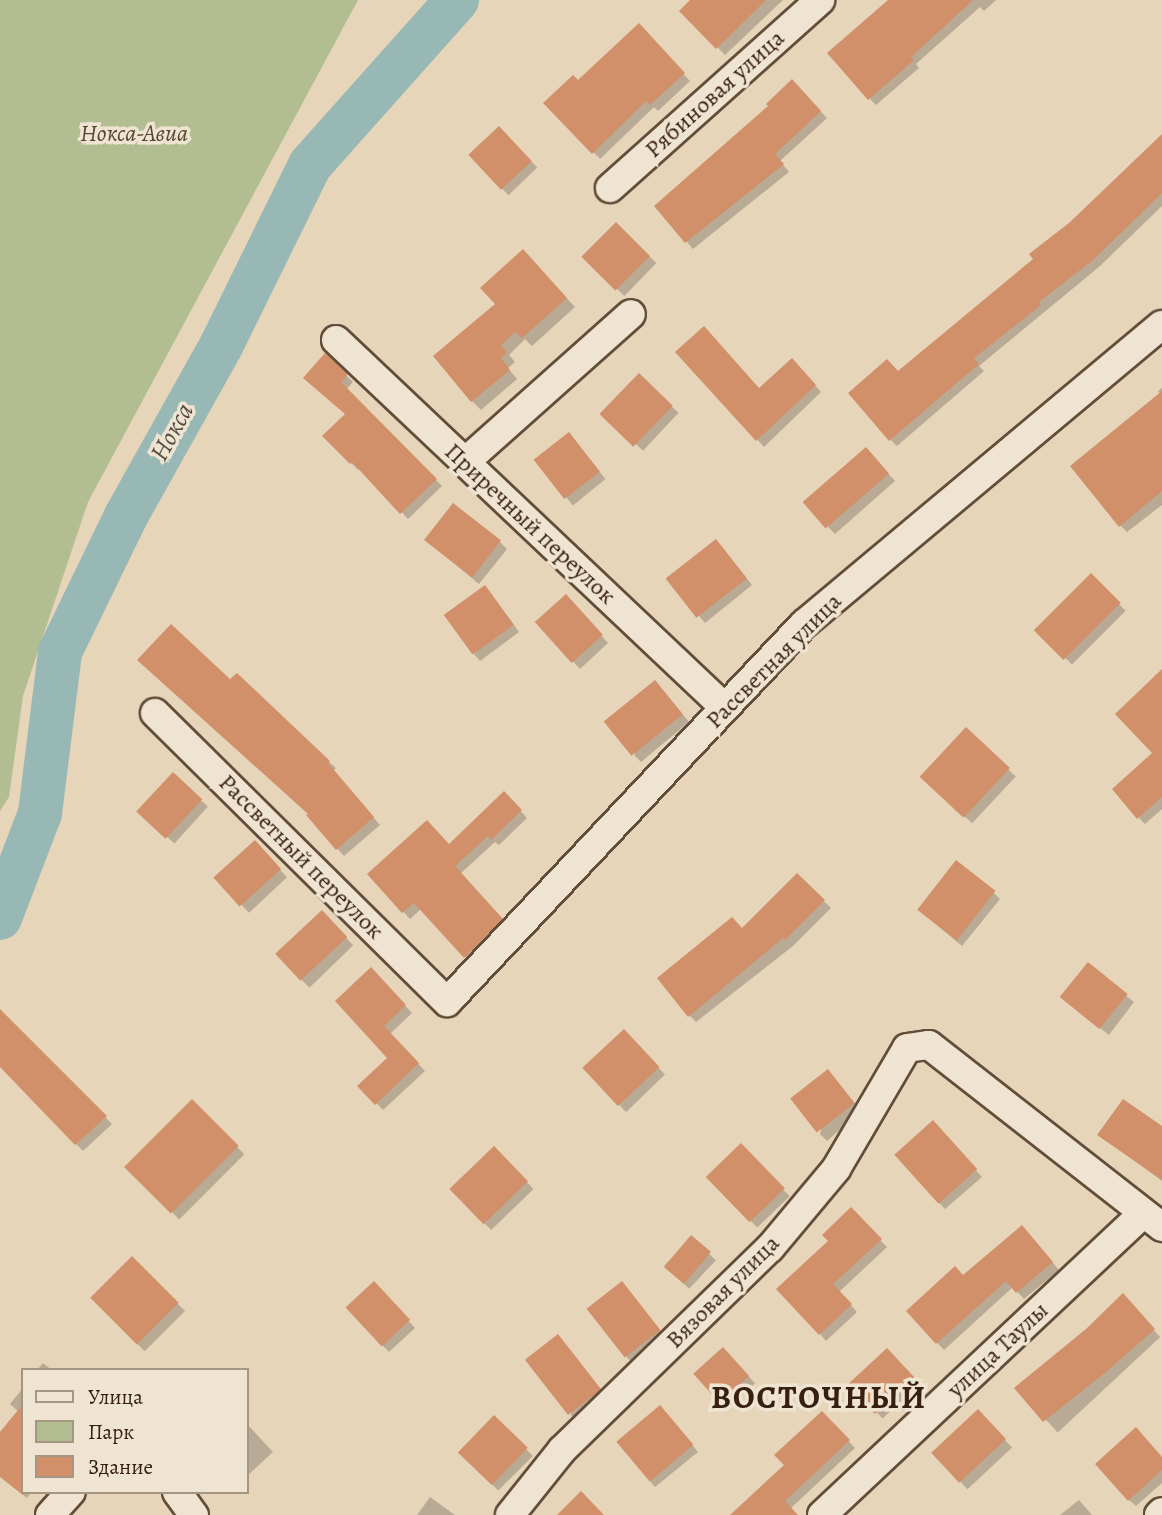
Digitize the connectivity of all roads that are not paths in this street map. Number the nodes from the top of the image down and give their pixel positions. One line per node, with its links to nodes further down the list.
1 (820, 0): 2 (street, Рябиновая улица)
2 (610, 188)
3 (631, 314): 6 (street)
4 (1162, 325): 7 (street, Рассветная улица)
5 (336, 340): 6 (street, Приречный переулок)
6 (465, 461): 7 (street, Приречный переулок)
7 (725, 708): 9 (street, Рассветная улица)
8 (155, 713): 9 (street, Рассветный переулок)
9 (447, 1002)
10 (1152, 1220): 15 (street, Вязовая улица); 16 (street, улица Таулы)
11 (69, 1494): 13 (street)
12 (178, 1494): 14 (street)
13 (50, 1515)
14 (194, 1515)
15 (510, 1515)
16 (822, 1515)

